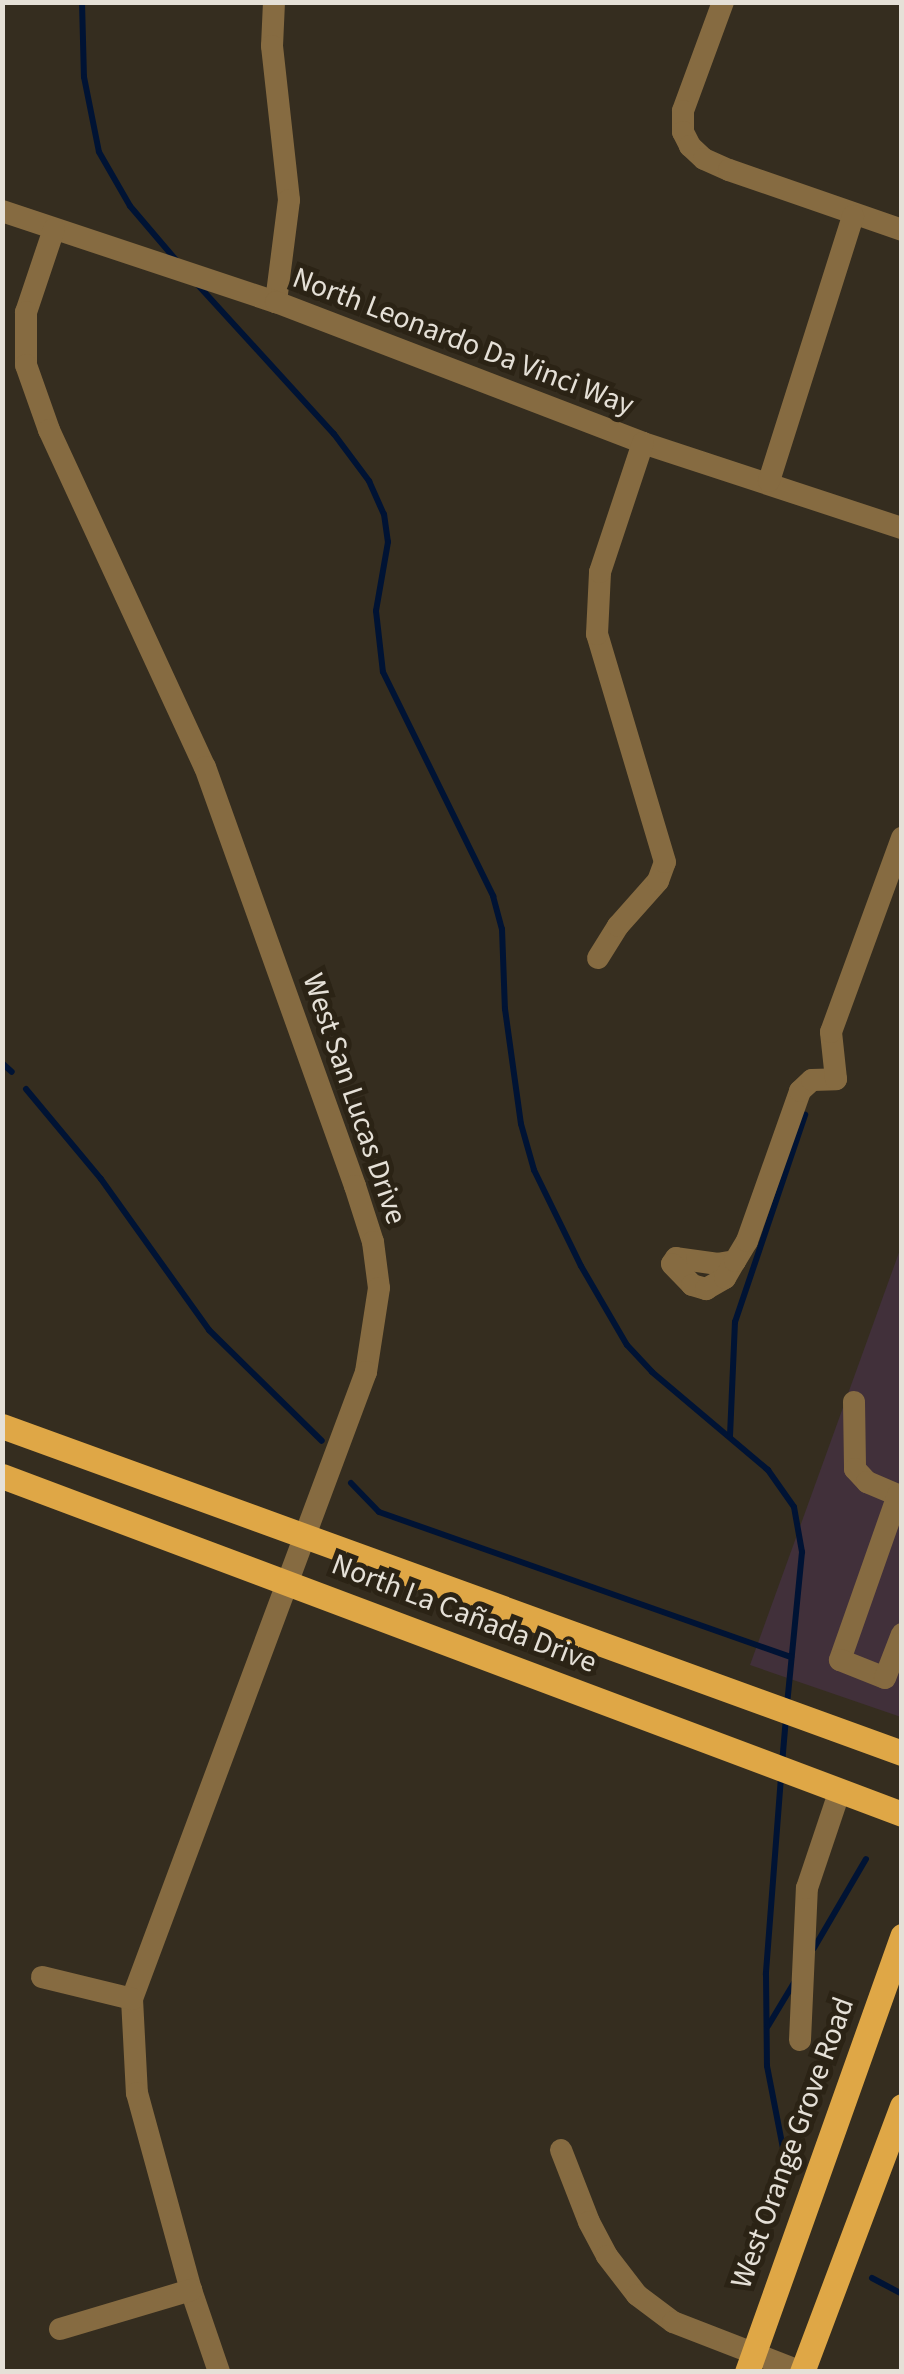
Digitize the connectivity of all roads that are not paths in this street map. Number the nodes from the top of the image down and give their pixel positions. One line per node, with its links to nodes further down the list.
1 (274, 2): 7 (street)
2 (723, 2): 4 (street)
3 (2, 211): 5 (street, North Leonardo Da Vinci Way)
4 (853, 216): 6 (street); 9 (street)
5 (54, 230): 7 (street, North Leonardo Da Vinci Way); 18 (street, West San Lucas Drive)
6 (902, 230)
7 (276, 302): 8 (street, North Leonardo Da Vinci Way)
8 (643, 443): 9 (street, North Leonardo Da Vinci Way); 12 (street)
9 (768, 481): 10 (street, North Leonardo Da Vinci Way)
10 (902, 528)
11 (902, 838): 13 (street)
12 (598, 958)
13 (735, 1261)
14 (854, 1402): 17 (street)
15 (2, 1426): 18 (main road, North La Cañada Drive)
16 (2, 1476): 19 (main road, North La Cañada Drive)
17 (900, 1496): 20 (street)
18 (306, 1538): 19 (street, West San Lucas Drive); 21 (main road, North La Cañada Drive)
19 (288, 1582): 22 (main road, North La Cañada Drive); 26 (street, West San Lucas Drive)
20 (902, 1634)
21 (902, 1753)
22 (840, 1790): 23 (main road, North La Cañada Drive); 27 (street)
23 (902, 1814)
24 (902, 1936): 32 (main road, West Orange Grove Road)
25 (42, 1977): 26 (street)
26 (132, 2000): 30 (street, West San Lucas Drive)
27 (800, 2040)
28 (902, 2106): 34 (main road)
29 (561, 2150): 32 (street)
30 (192, 2290): 31 (street); 33 (street, West San Lucas Drive)
31 (60, 2330)
32 (750, 2363): 34 (street)
33 (219, 2372)
34 (802, 2372)

